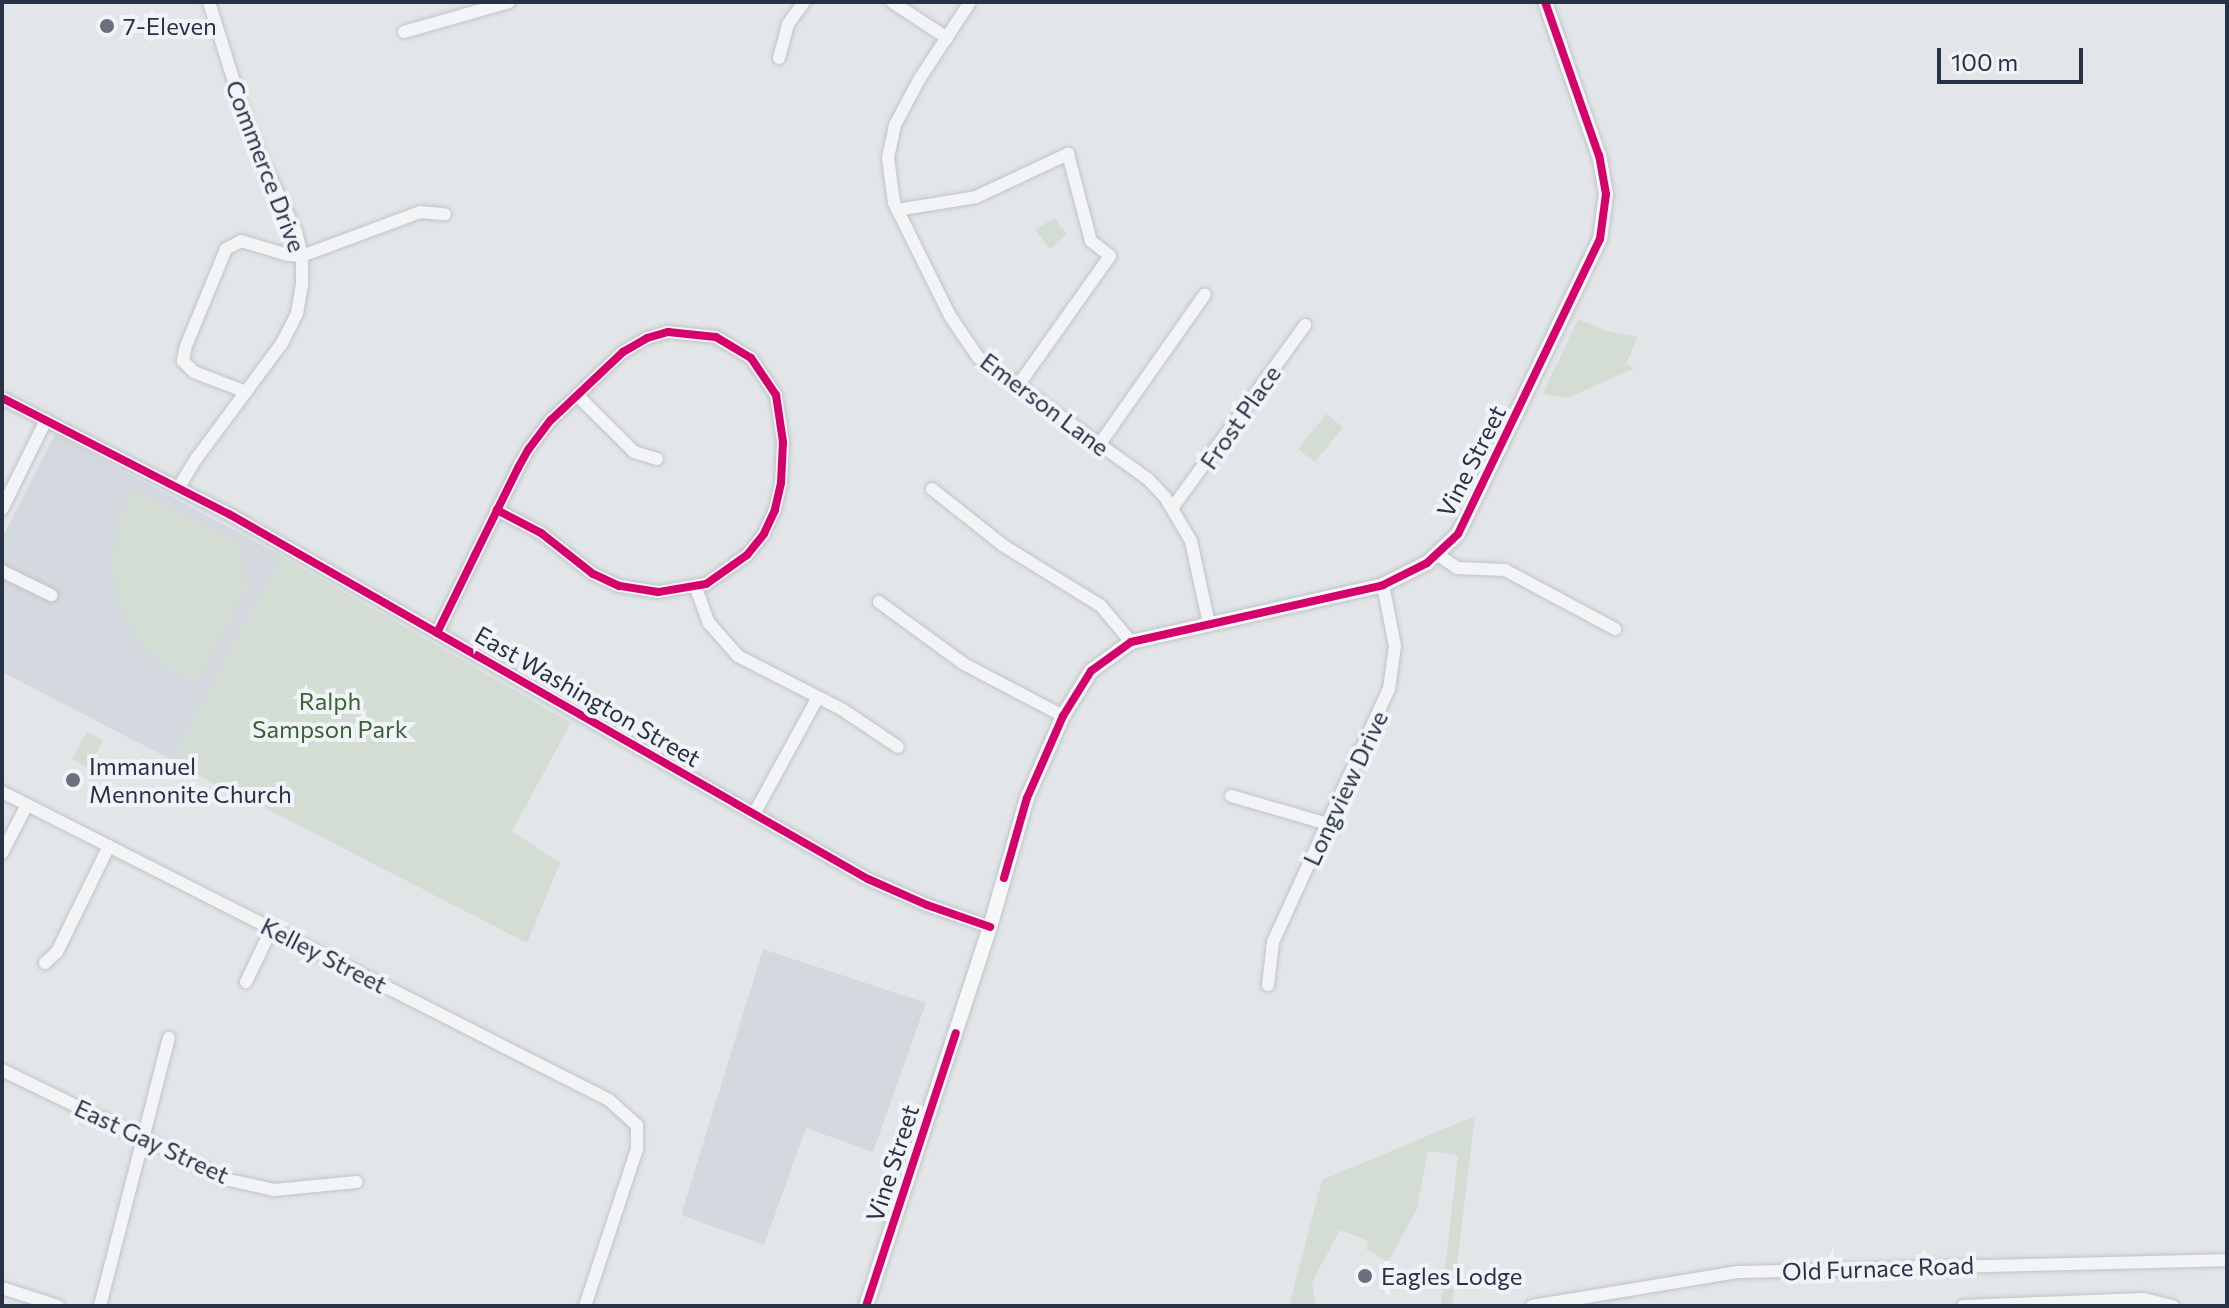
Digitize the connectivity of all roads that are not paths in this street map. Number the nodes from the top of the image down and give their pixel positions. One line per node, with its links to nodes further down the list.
1 (209, 2): 12 (street, Commerce Drive)
2 (509, 2): 7 (street)
3 (804, 2): 9 (street)
4 (892, 2): 8 (street)
5 (970, 2): 8 (street, Emerson Lane)
6 (1545, 2): 27 (main road, Vine Street)
7 (404, 32)
8 (947, 38): 10 (street, Emerson Lane)
9 (779, 58)
10 (897, 210): 15 (street, Emerson Lane); 15 (street)
11 (445, 214): 12 (street)
12 (302, 256): 16 (street, Commerce Drive); 16 (street)
13 (1205, 294): 20 (street)
14 (1305, 325): 24 (street, Frost Place)
15 (1017, 387): 20 (street, Emerson Lane)
16 (246, 392): 22 (street, Commerce Drive)
17 (578, 396): 21 (street); 26 (street); 30 (street)
18 (2, 398): 19 (street, East Washington Street)
19 (46, 420): 22 (street, East Washington Street); 25 (street)
20 (1099, 445): 24 (street, Emerson Lane)
21 (657, 459)
22 (179, 487): 35 (street, East Washington Street)
23 (932, 489): 36 (street)
24 (1173, 507): 33 (street, Emerson Lane)
25 (2, 509)
26 (497, 510): 30 (street); 35 (street)
27 (1437, 554): 29 (main road, Vine Street); 34 (street)
28 (2, 571): 31 (street)
29 (1383, 585): 33 (main road, Vine Street); 44 (street, Longview Drive)
30 (696, 588): 37 (street)
31 (51, 595)
32 (879, 602): 38 (street)
33 (1209, 624): 36 (main road, Vine Street)
34 (1615, 629)
35 (437, 633): 43 (street, East Washington Street)
36 (1131, 642): 38 (main road, Vine Street)
37 (817, 699): 39 (street); 43 (street)
38 (1063, 716): 47 (main road, Vine Street)
39 (898, 747)
40 (2, 792): 42 (street, Kelley Street)
41 (1231, 796): 44 (street)
42 (27, 805): 45 (street, Kelley Street); 46 (street)
43 (754, 814): 47 (street, East Washington Street)
44 (1328, 824): 51 (street, Longview Drive)
45 (109, 846): 48 (street, Kelley Street); 49 (street)
46 (2, 853)
47 (990, 927): 62 (main road, Vine Street)
48 (272, 928): 50 (street); 61 (street, Kelley Street)
49 (45, 963)
50 (246, 982)
51 (1268, 985)
52 (169, 1038): 54 (street)
53 (2, 1070): 54 (street, East Gay Street)
54 (144, 1138): 55 (street, East Gay Street); 60 (street)
55 (357, 1182)
56 (2227, 1260): 58 (street, Old Furnace Road)
57 (2, 1288): 59 (street)
58 (1539, 1305)
59 (58, 1306)
60 (100, 1306)
61 (585, 1306)
62 (866, 1306)
63 (1963, 1306): 64 (street)
64 (2173, 1306)

